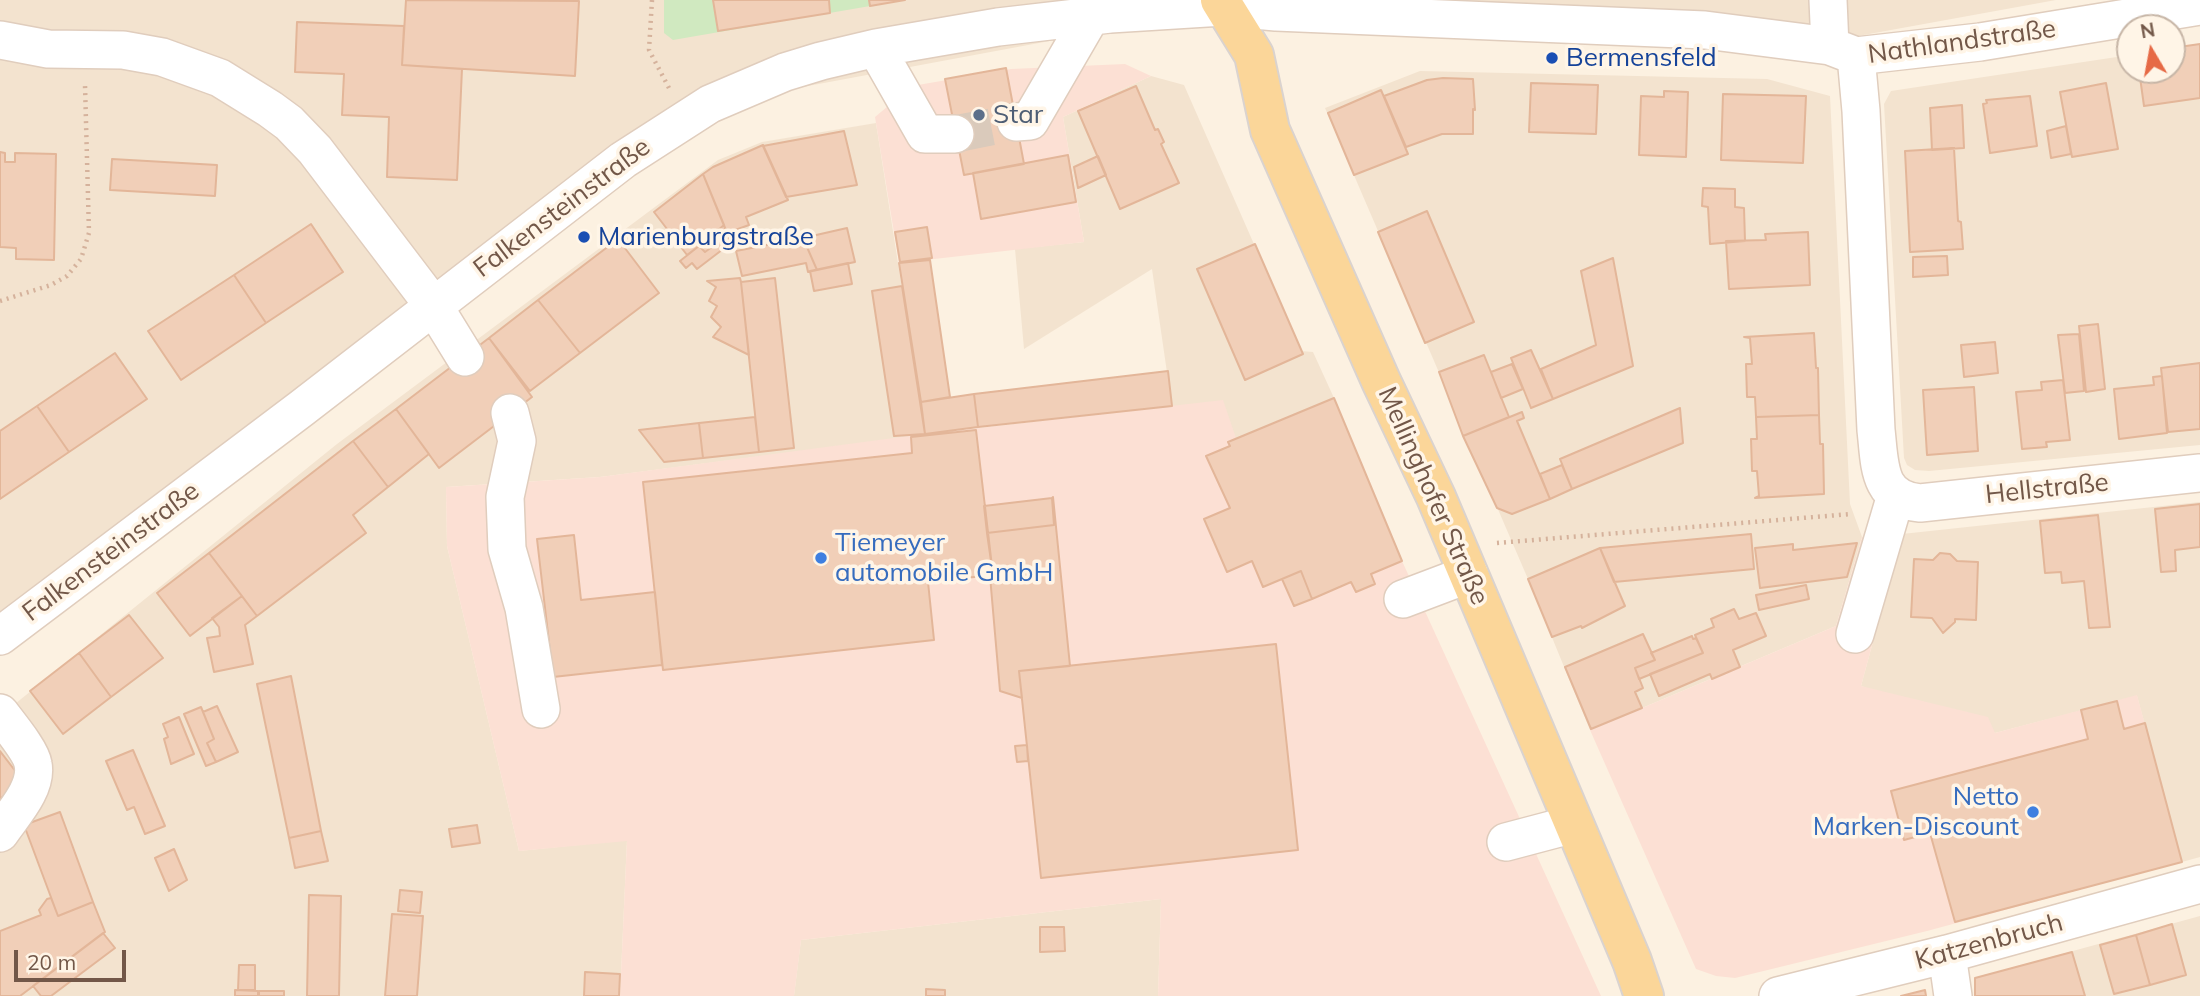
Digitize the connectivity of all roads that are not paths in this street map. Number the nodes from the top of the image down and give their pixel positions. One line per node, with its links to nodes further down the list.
1 (1828, 0): 8 (street)
2 (1221, 3): 4 (street, Falkensteinstraße); 8 (street, Nathlandstraße); 17 (main road, Mellinghofer Straße)
3 (2200, 6): 8 (street, Nathlandstraße)
4 (1091, 16): 6 (street, Falkensteinstraße); 10 (street)
5 (0, 40): 7 (street)
6 (876, 48): 11 (street); 12 (street, Falkensteinstraße)
7 (48, 49): 9 (street); 12 (street)
8 (1843, 51): 16 (street)
9 (0, 69)
10 (1016, 122)
11 (956, 134)
12 (433, 305): 13 (street); 20 (street, Falkensteinstraße)
13 (465, 357)
14 (510, 412): 21 (street)
15 (2200, 472): 16 (street, Hellstraße)
16 (1896, 495): 19 (street)
17 (1463, 561): 18 (street); 23 (main road, Mellinghofer Straße)
18 (1403, 599)
19 (1855, 634)
20 (0, 636)
21 (541, 709)
22 (0, 713): 24 (street)
23 (1574, 824): 25 (street); 28 (main road, Mellinghofer Straße)
24 (0, 833)
25 (1506, 842)
26 (2200, 884): 27 (street, Katzenbruch)
27 (1947, 954): 29 (street, Katzenbruch); 30 (street)
28 (1643, 996)
29 (1778, 996)
30 (1953, 996)

